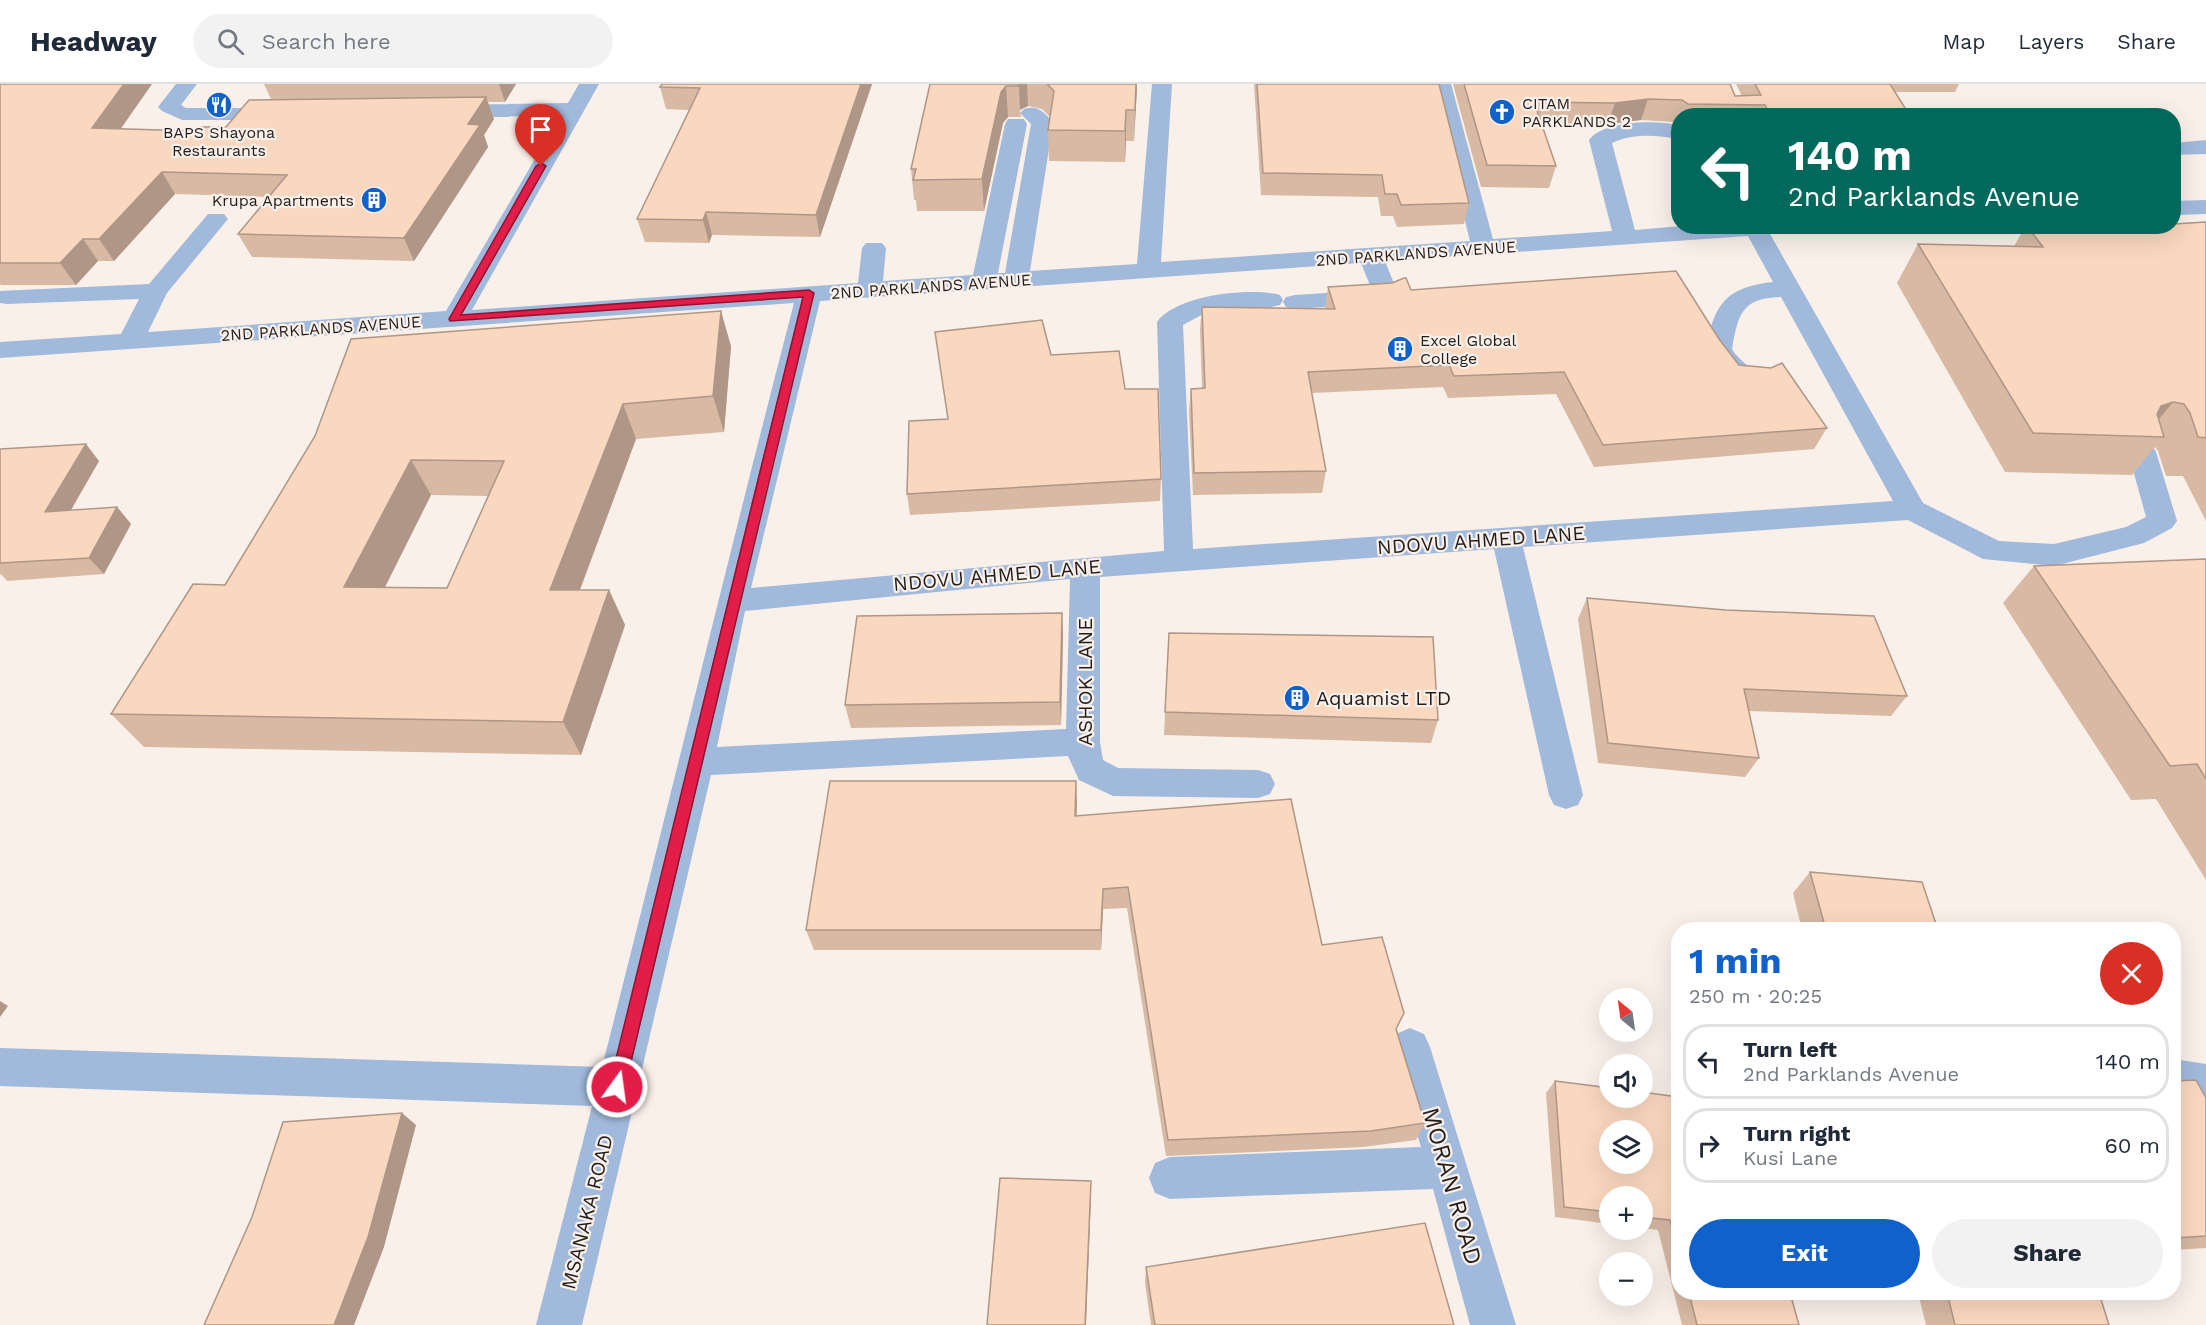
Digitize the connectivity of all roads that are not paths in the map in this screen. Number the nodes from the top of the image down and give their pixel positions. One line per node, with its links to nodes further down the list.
1 (187, 84): 9 (street)
2 (589, 84): 7 (street)
3 (1162, 84): 22 (street)
4 (1441, 84): 20 (street)
5 (513, 89): 6 (street)
6 (485, 98)
7 (574, 109): 8 (street); 30 (street)
8 (422, 112)
9 (307, 114)
10 (1671, 130): 18 (street)
11 (2206, 147): 12 (street)
12 (2181, 149)
13 (2206, 207): 14 (street)
14 (2181, 208)
15 (216, 219): 27 (street)
16 (1676, 234): 18 (street, 2ND PARKLANDS AVENUE)
17 (1743, 234): 25 (street)
18 (1625, 238): 20 (street, 2ND PARKLANDS AVENUE)
19 (874, 248): 26 (street)
20 (1483, 248): 21 (street, 2ND PARKLANDS AVENUE)
21 (1371, 257): 22 (street, 2ND PARKLANDS AVENUE); 37 (street)
22 (1148, 272): 23 (street, 2ND PARKLANDS AVENUE)
23 (1016, 280): 24 (street, 2ND PARKLANDS AVENUE); 24 (street)
24 (984, 282): 26 (street, 2ND PARKLANDS AVENUE)
25 (1789, 289): 33 (street); 35 (street)
26 (870, 290): 28 (street, 2ND PARKLANDS AVENUE)
27 (156, 291): 29 (street); 31 (street)
28 (809, 293): 30 (street, 2ND PARKLANDS AVENUE); 39 (street, MSANAKA ROAD)
29 (7, 297)
30 (454, 319): 31 (street, 2ND PARKLANDS AVENUE)
31 (130, 341): 32 (street, 2ND PARKLANDS AVENUE)
32 (0, 350)
33 (1758, 380)
34 (2142, 452): 35 (street)
35 (1912, 510): 36 (street, NDOVU AHMED LANE)
36 (1506, 538): 37 (street, NDOVU AHMED LANE); 43 (street)
37 (1179, 562): 38 (street, NDOVU AHMED LANE)
38 (1085, 567): 39 (street, NDOVU AHMED LANE); 40 (street, ASHOK LANE)
39 (732, 601): 41 (street, MSANAKA ROAD)
40 (1083, 742): 41 (street); 42 (street, ASHOK LANE)
41 (698, 762): 48 (street, MSANAKA ROAD)
42 (1258, 784)
43 (1566, 795)
44 (1410, 1047): 49 (street, MORAN ROAD)
45 (0, 1067): 48 (street)
46 (2181, 1079): 47 (street)
47 (2206, 1084)
48 (617, 1087): 51 (street, MSANAKA ROAD)
49 (1448, 1167): 50 (street); 52 (street, MORAN ROAD)
50 (1170, 1178)
51 (560, 1325)
52 (1493, 1325)

